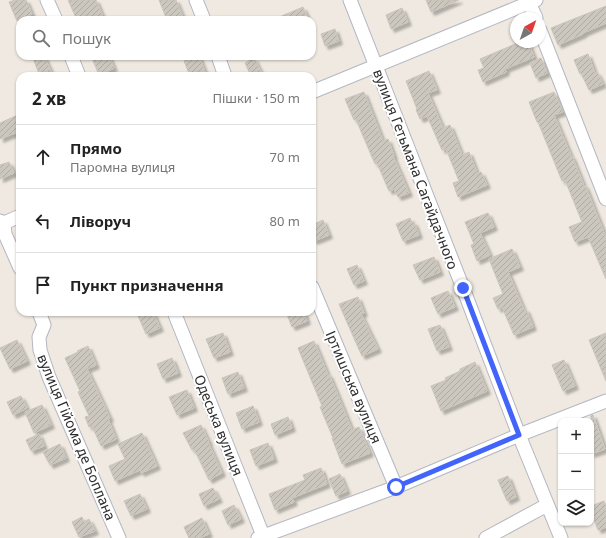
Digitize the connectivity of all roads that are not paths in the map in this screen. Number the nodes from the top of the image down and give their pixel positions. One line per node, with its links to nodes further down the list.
1 (47, 0): 6 (street)
2 (196, 0): 7 (street)
3 (350, 0): 11 (street, вулиця Гетьмана Сагайдачного)
4 (531, 1): 5 (street); 11 (street)
5 (534, 12)
6 (54, 16)
7 (202, 16)
8 (546, 45): 15 (street)
9 (73, 60): 12 (street)
10 (219, 60): 13 (street)
11 (375, 66): 14 (street); 23 (street, вулиця Гетьмана Сагайдачного)
12 (77, 72)
13 (224, 72)
14 (316, 90)
15 (606, 199)
16 (16, 217): 17 (street)
17 (2, 222): 18 (street)
18 (16, 258)
19 (316, 297): 24 (street, Іртишська вулиця)
20 (41, 316): 27 (street, вулиця Гійома де Боплана)
21 (176, 316): 26 (street, Одеська вулиця)
22 (606, 401): 23 (street)
23 (519, 435): 24 (street); 25 (street, вулиця Гетьмана Сагайдачного)
24 (396, 487): 26 (street)
25 (547, 505): 28 (street); 29 (street, вулиця Гетьмана Сагайдачного)
26 (261, 537)
27 (119, 538)
28 (486, 538)
29 (561, 538)

